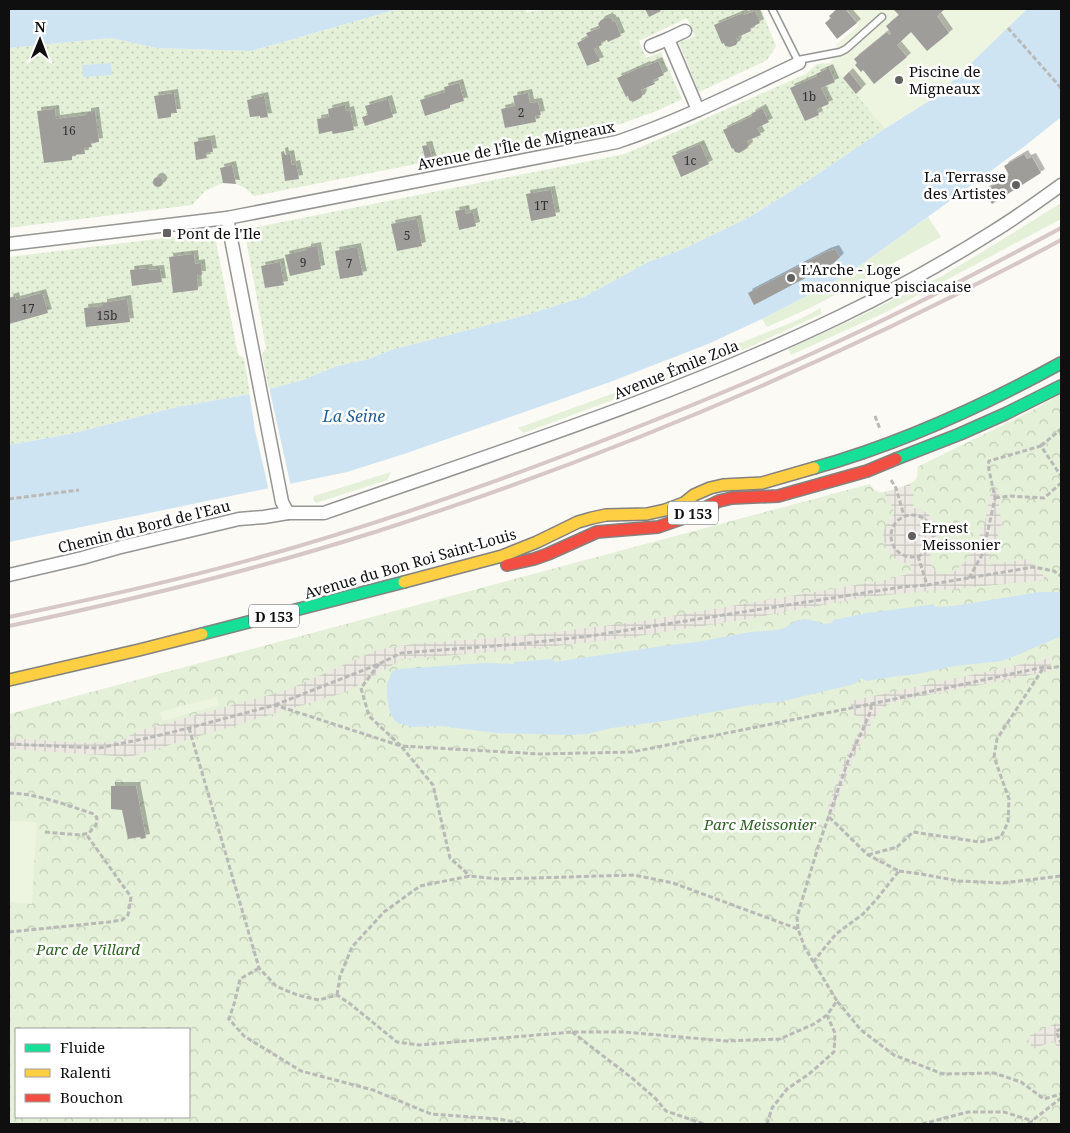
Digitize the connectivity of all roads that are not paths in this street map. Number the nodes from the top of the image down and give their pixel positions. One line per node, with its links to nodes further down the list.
1 (772, 9): 6 (lane)
2 (882, 17): 6 (lane)
3 (685, 31): 4 (street)
4 (668, 39): 5 (street); 7 (street)
5 (651, 46)
6 (799, 62): 7 (street, Avenue de l'Île de Migneaux)
7 (698, 110): 9 (street, Avenue de l'Île de Migneaux)
8 (1061, 185): 13 (street, Avenue Émile Zola)
9 (227, 218): 10 (street, Avenue de l'Île de Migneaux); 13 (street)
10 (9, 244)
11 (1061, 363): 16 (main road, Avenue du Bon Roi Saint-Louis / D 153)
12 (1061, 386): 15 (main road, Avenue du Bon Roi Saint-Louis / D 153)
13 (285, 507): 14 (street, Chemin du Bord de l'Eau)
14 (9, 576)
15 (134, 662)
16 (9, 680)

